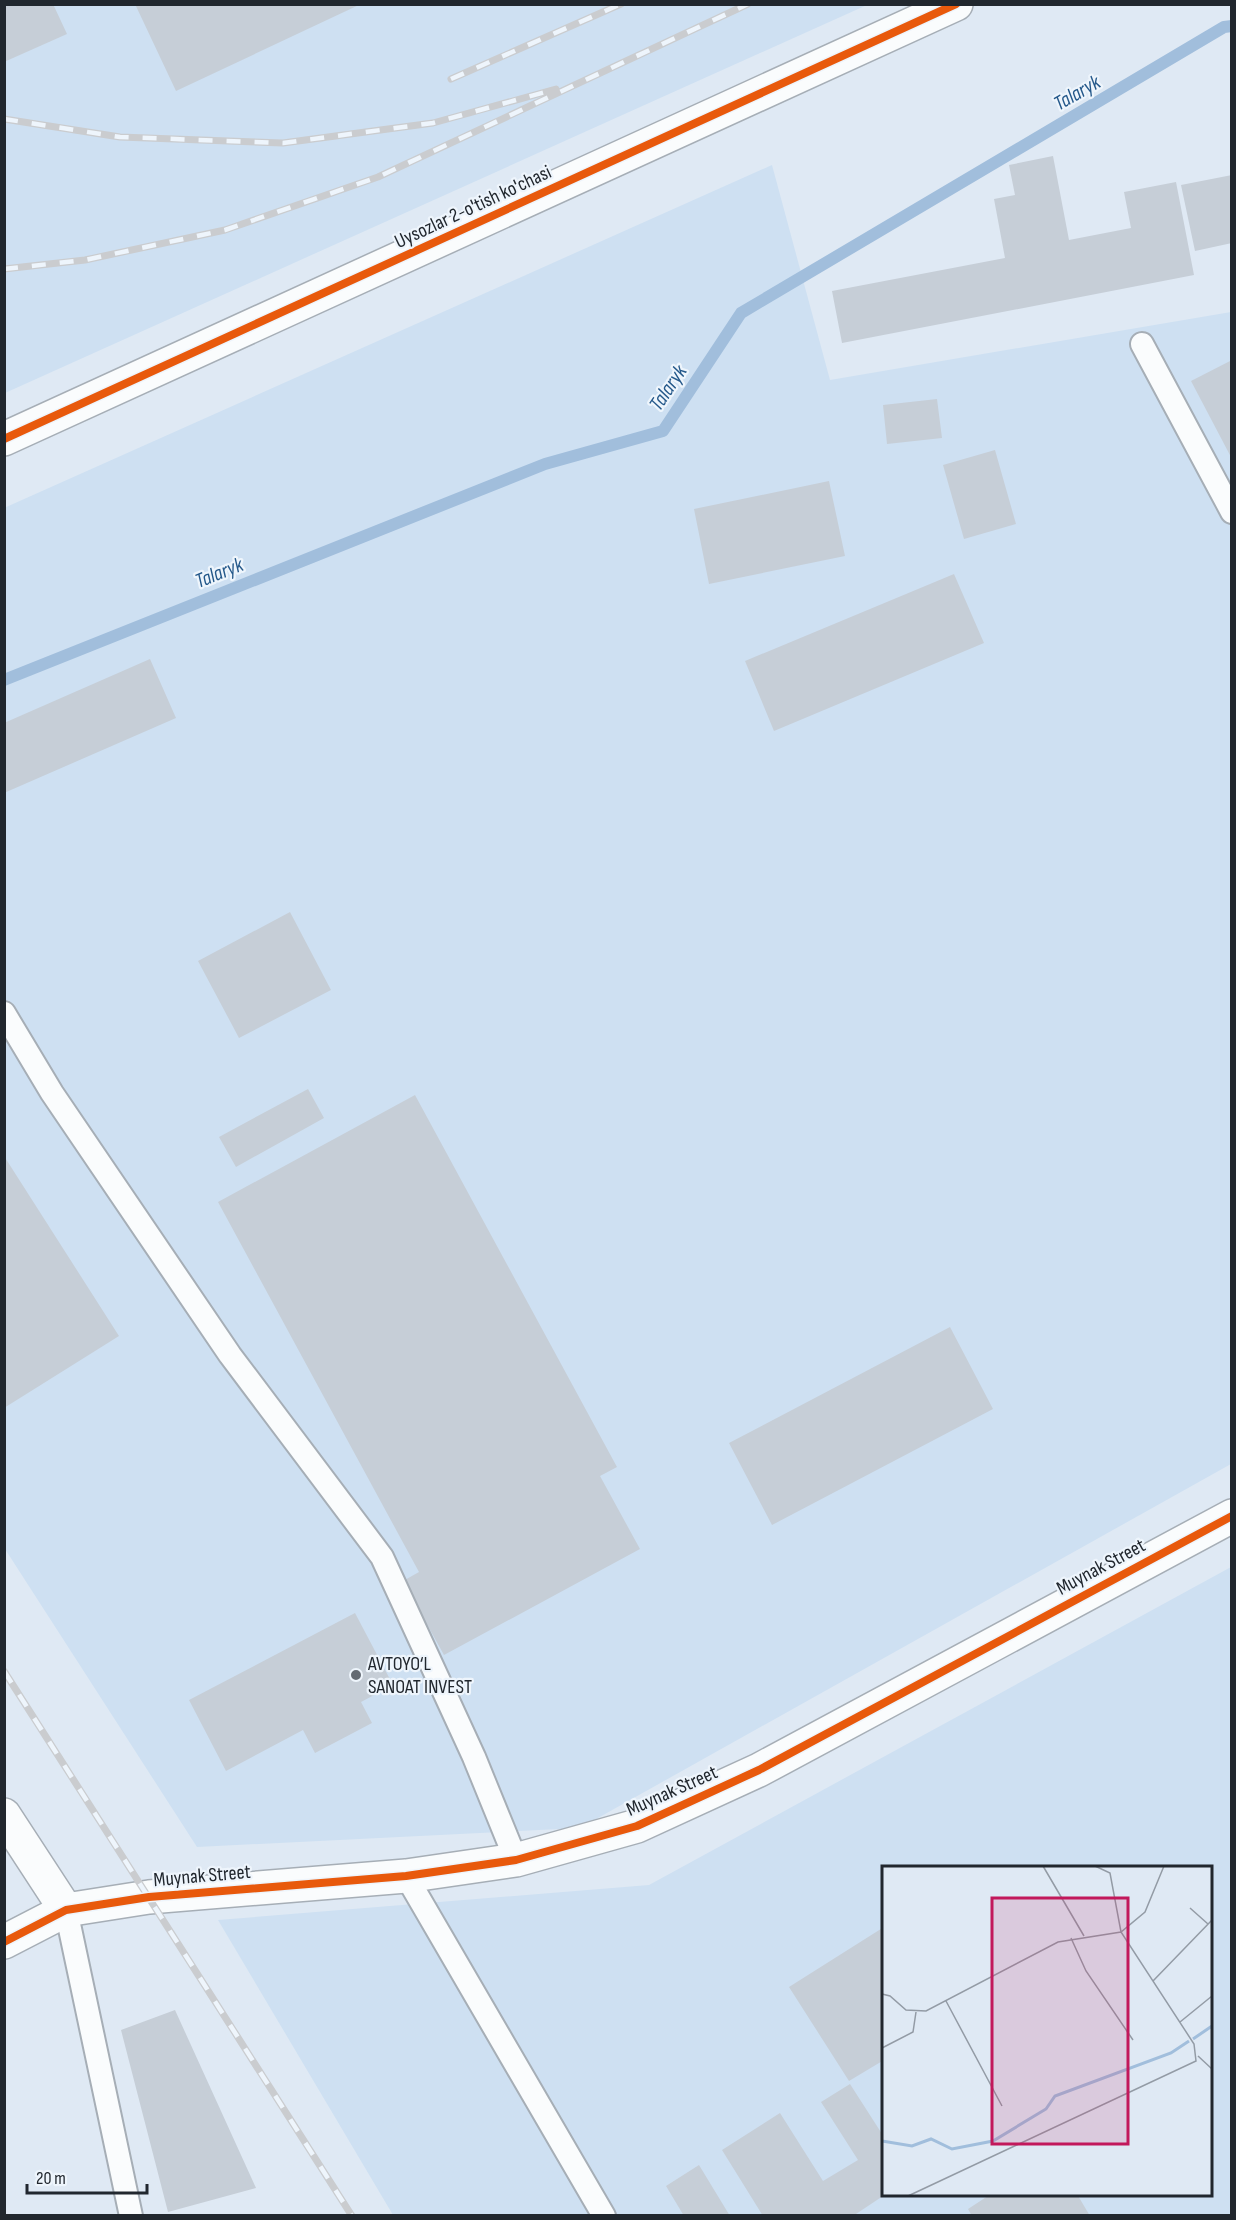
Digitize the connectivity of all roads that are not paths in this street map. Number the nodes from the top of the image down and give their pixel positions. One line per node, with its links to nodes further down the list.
1 (956, 4): 3 (street, Uysozlar 2-o'tish ko'chasi)
2 (1142, 344): 4 (lane)
3 (4, 439)
4 (1232, 513)
5 (4, 1013): 8 (lane)
6 (1232, 1516): 8 (street, Muynak Street)
7 (4, 1815): 10 (street)
8 (516, 1860): 9 (street, Muynak Street)
9 (406, 1876): 10 (street, Muynak Street); 13 (lane)
10 (66, 1910): 11 (street); 12 (lane)
11 (4, 1942)
12 (131, 2216)
13 (604, 2216)

